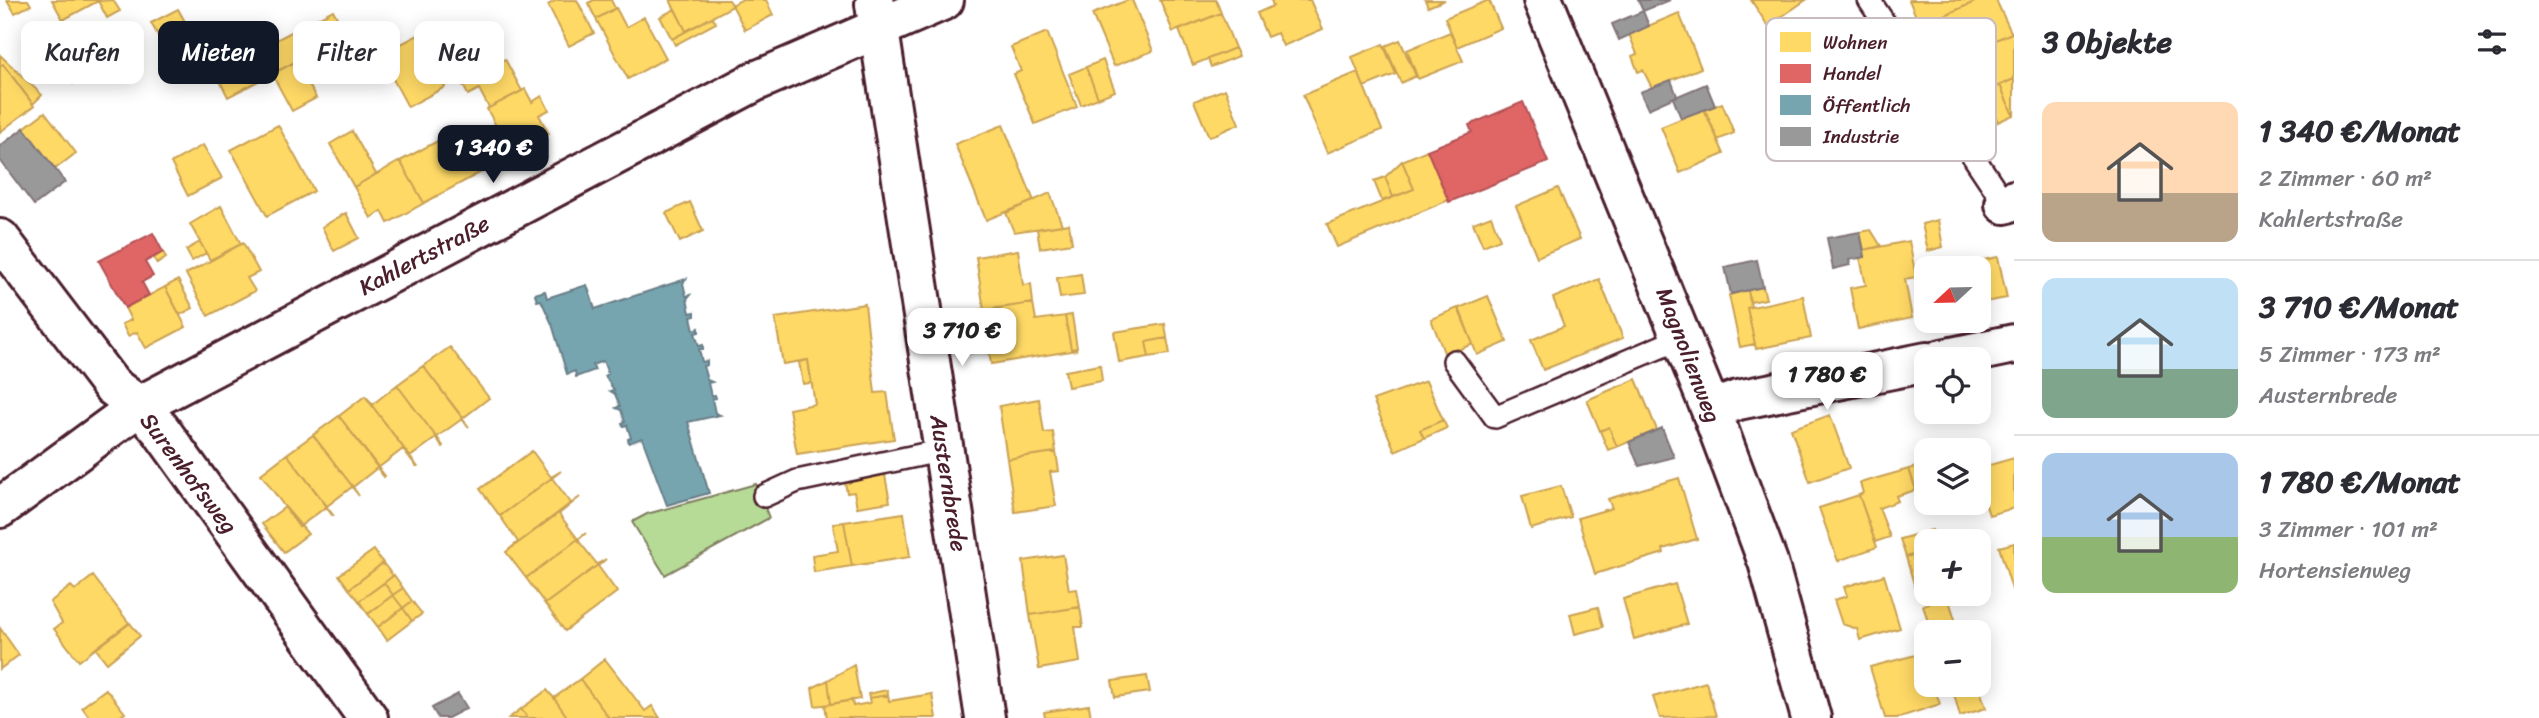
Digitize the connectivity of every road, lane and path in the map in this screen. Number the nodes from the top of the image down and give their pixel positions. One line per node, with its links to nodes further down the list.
1 (944, 0): 4 (street, Kahlertstraße)
2 (1543, 0): 9 (street, Magnolienweg)
3 (1869, 0): 5 (lane)
4 (876, 13): 14 (street, Kahlertstraße); 16 (street, Austernbrede)
5 (1882, 18)
6 (1981, 161): 7 (lane)
7 (2010, 202)
8 (0, 239): 14 (street, Surenhofsweg)
9 (1684, 337): 12 (lane); 15 (street, Magnolienweg)
10 (2014, 344): 11 (street)
11 (1991, 349)
12 (1454, 360)
13 (1914, 365): 15 (street)
14 (139, 406): 18 (street, Kahlertstraße); 19 (street, Surenhofsweg)
15 (1712, 410): 21 (street, Magnolienweg)
16 (944, 450): 17 (lane); 20 (street, Austernbrede)
17 (764, 496)
18 (0, 509)
19 (368, 718)
20 (985, 718)
21 (1811, 718)

